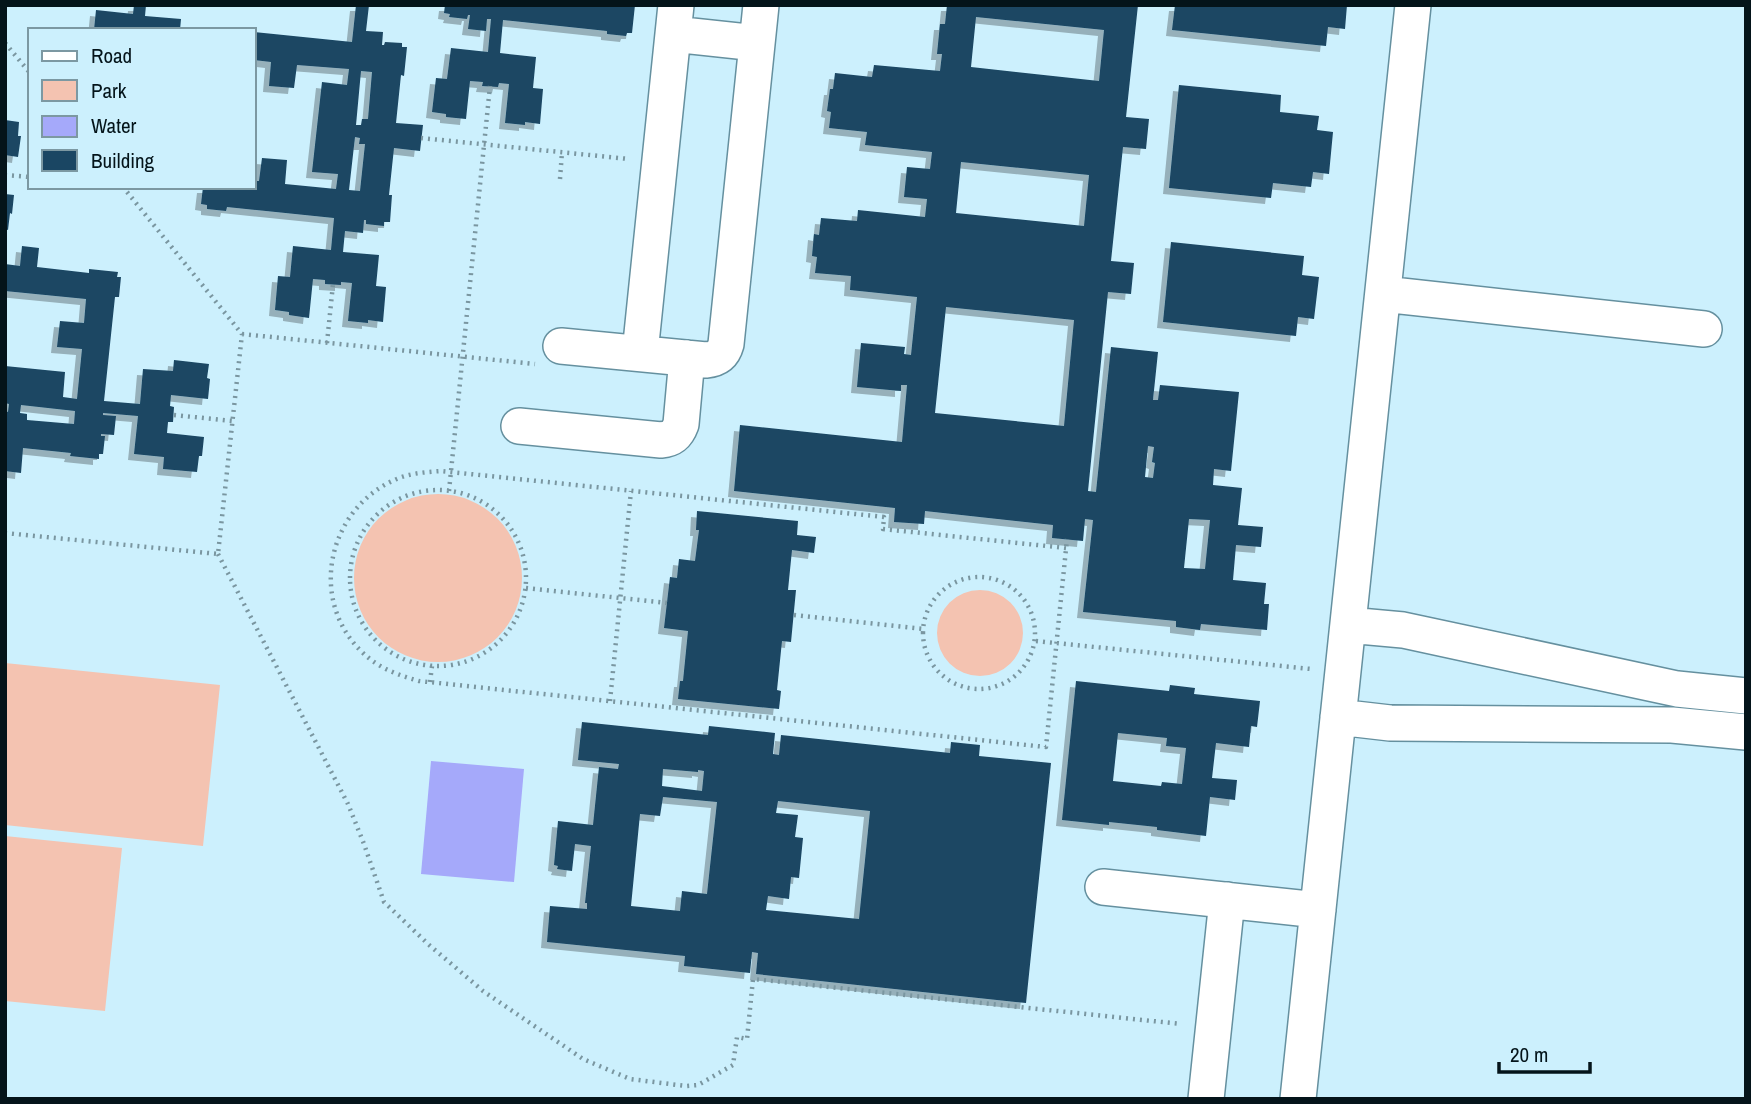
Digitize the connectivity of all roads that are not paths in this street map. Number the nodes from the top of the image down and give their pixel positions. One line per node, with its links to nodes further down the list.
1 (761, 5): 4 (lane)
2 (1413, 5): 5 (lane)
3 (674, 20): 4 (lane); 7 (lane)
4 (757, 43): 9 (lane)
5 (1383, 294): 6 (lane); 11 (lane)
6 (1704, 329)
7 (640, 353): 8 (lane); 9 (lane)
8 (554, 355)
9 (687, 358): 10 (lane)
10 (519, 426)
11 (1348, 625): 12 (lane); 13 (lane)
12 (1746, 696)
13 (1338, 718): 14 (lane); 17 (lane)
14 (1746, 732)
15 (1103, 887): 16 (lane)
16 (1227, 900): 17 (lane); 18 (lane)
17 (1318, 910): 19 (lane)
18 (1206, 1099)
19 (1298, 1099)

